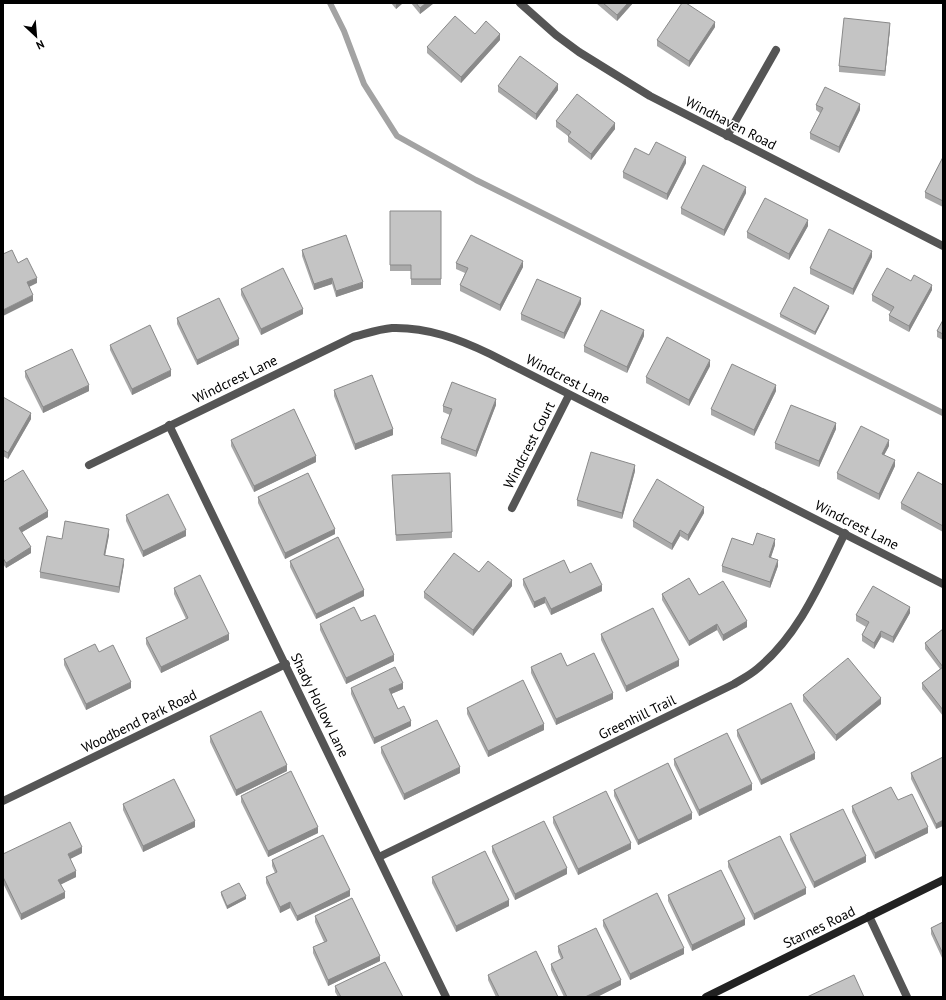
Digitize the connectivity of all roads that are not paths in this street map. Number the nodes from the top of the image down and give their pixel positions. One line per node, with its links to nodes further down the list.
1 (520, 3): 3 (street, Windhaven Road)
2 (776, 50): 3 (street)
3 (727, 136): 4 (street, Windhaven Road)
4 (943, 246)
5 (569, 395): 6 (street, Windcrest Lane); 8 (street, Windcrest Court); 9 (street, Windcrest Lane)
6 (169, 425): 7 (street, Windcrest Lane); 11 (street, Shady Hollow Lane)
7 (90, 465)
8 (512, 508)
9 (845, 533): 10 (street, Windcrest Lane); 13 (street, Greenhill Trail)
10 (943, 584)
11 (286, 664): 12 (street, Woodbend Park Road); 13 (street, Shady Hollow Lane)
12 (3, 801)
13 (379, 857): 16 (street, Shady Hollow Lane)
14 (943, 880): 15 (main road, Starnes Road)
15 (869, 916): 17 (main road, Starnes Road); 18 (street)
16 (446, 997)
17 (706, 997)
18 (907, 997)

